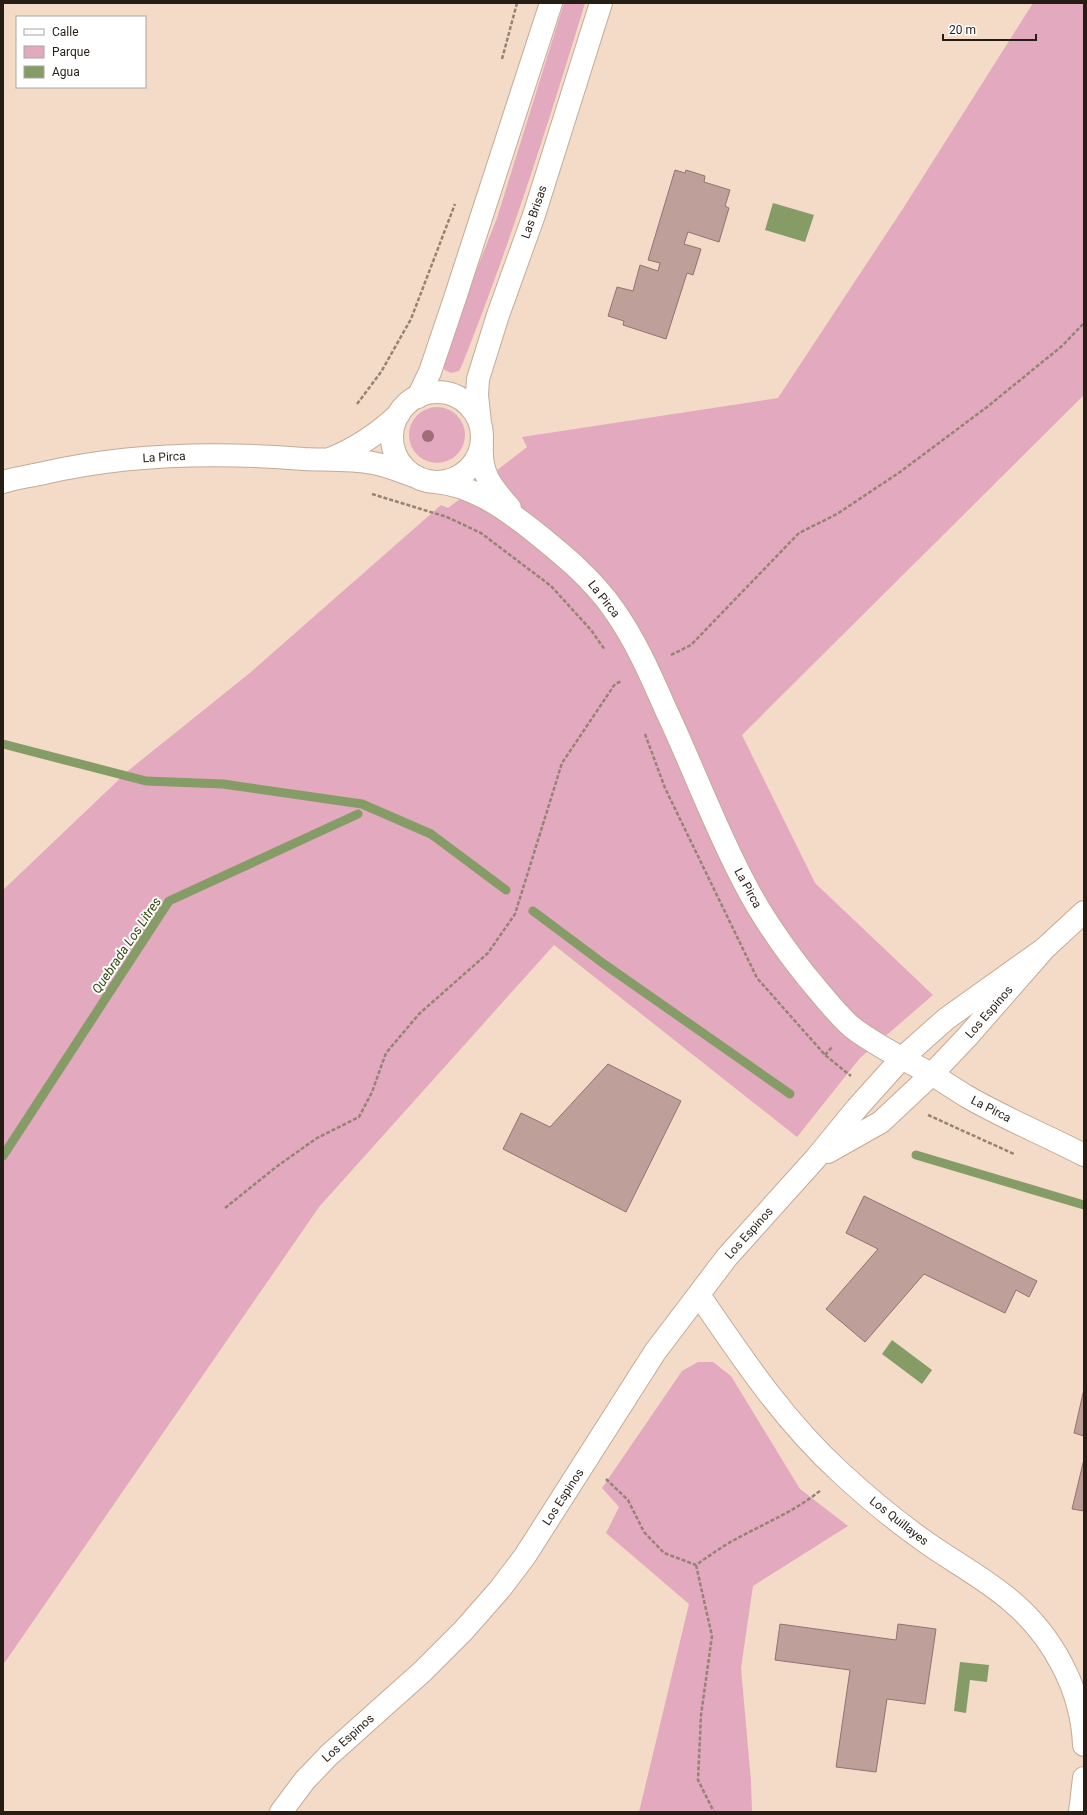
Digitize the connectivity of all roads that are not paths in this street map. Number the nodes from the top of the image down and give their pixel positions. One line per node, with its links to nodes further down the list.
1 (551, 3): 3 (street)
2 (600, 3): 5 (street, Las Brisas)
3 (418, 396): 4 (street); 5 (street)
4 (399, 414): 6 (street, La Pirca); 7 (street)
5 (481, 433): 7 (street, Las Brisas); 9 (street, La Pirca)
6 (327, 460): 7 (street, La Pirca); 8 (street, La Pirca)
7 (426, 480): 9 (street, La Pirca)
8 (3, 482)
9 (520, 520): 12 (street, La Pirca)
10 (1084, 912): 11 (street, Los Espinos)
11 (1044, 949): 12 (street, Los Espinos); 13 (street, Los Espinos)
12 (901, 1059): 13 (street, La Pirca); 15 (street, Los Espinos)
13 (931, 1074): 14 (street, La Pirca); 15 (street, Los Espinos)
14 (1084, 1155)
15 (816, 1158): 16 (street, Los Espinos)
16 (699, 1295): 17 (street, Los Quillayes); 19 (street, Los Espinos)
17 (1084, 1745)
18 (1084, 1778): 20 (street)
19 (281, 1812)
20 (1080, 1812)

